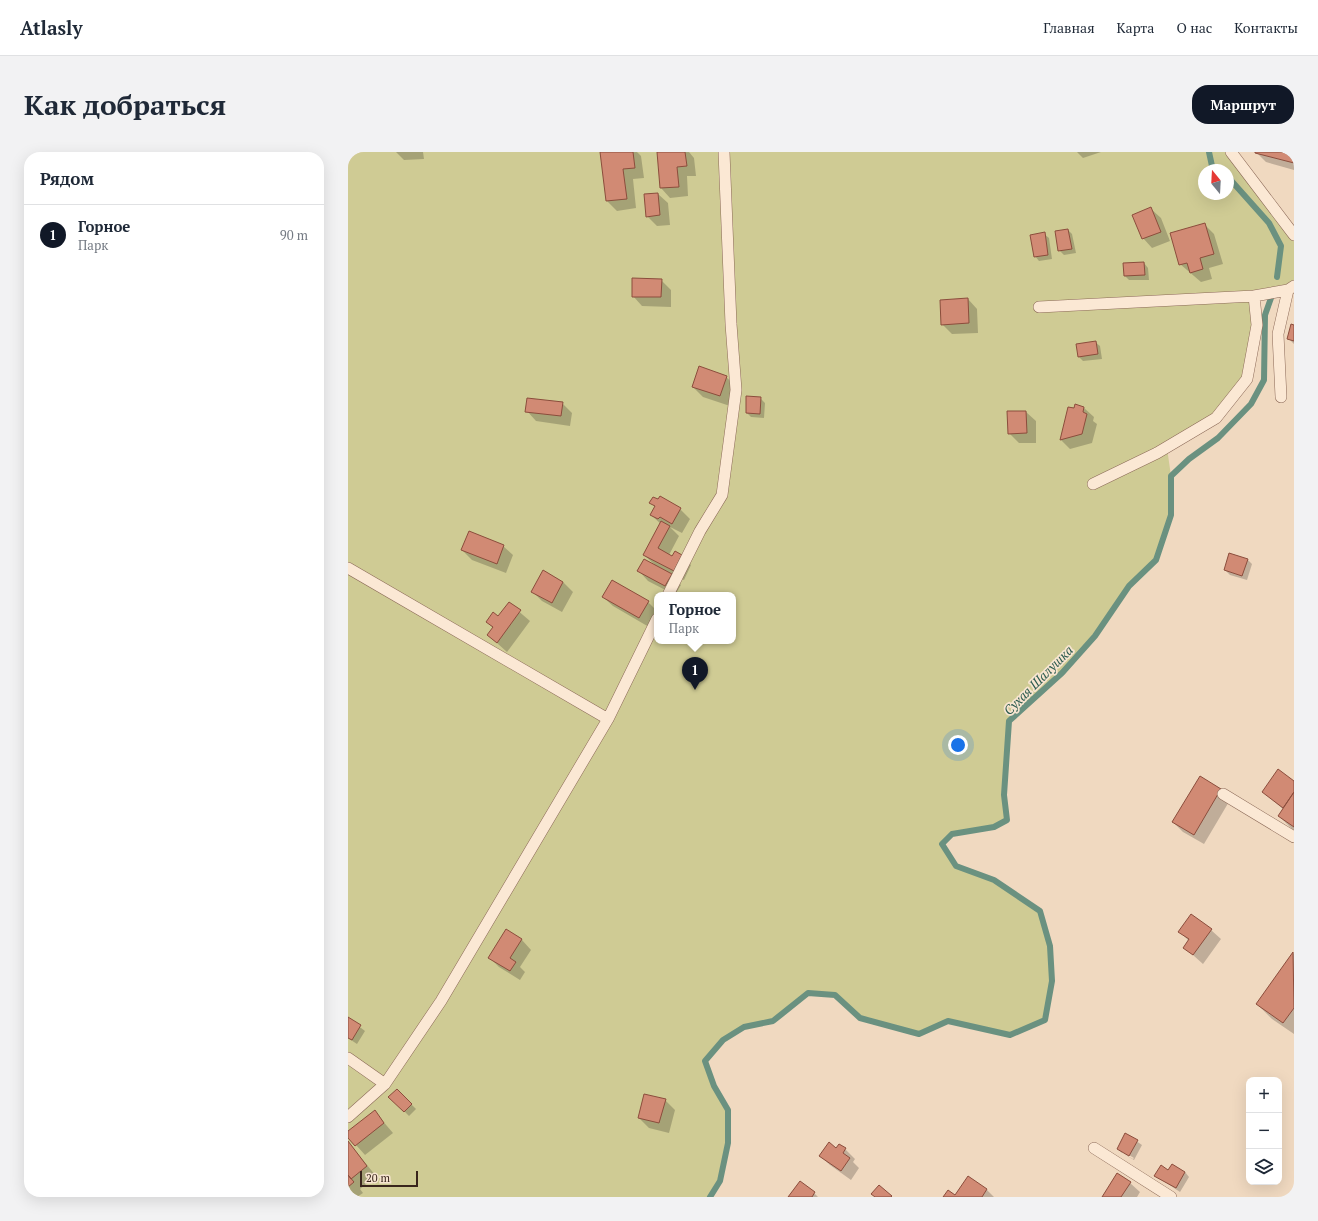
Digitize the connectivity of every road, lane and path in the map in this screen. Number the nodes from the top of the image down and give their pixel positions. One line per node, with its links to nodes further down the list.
1 (724, 152): 10 (lane)
2 (1231, 152): 3 (lane)
3 (1294, 235)
4 (1291, 288): 5 (lane); 7 (lane)
5 (1254, 296): 6 (lane); 8 (lane)
6 (1039, 307)
7 (1281, 397)
8 (1093, 484)
9 (348, 568): 12 (lane)
10 (670, 592)
11 (654, 624): 12 (lane)
12 (608, 719): 16 (lane)
13 (1223, 794): 14 (lane)
14 (1294, 837)
15 (348, 1058): 16 (lane)
16 (385, 1084): 17 (lane)
17 (348, 1117)
18 (1094, 1148): 19 (lane)
19 (1172, 1197)

